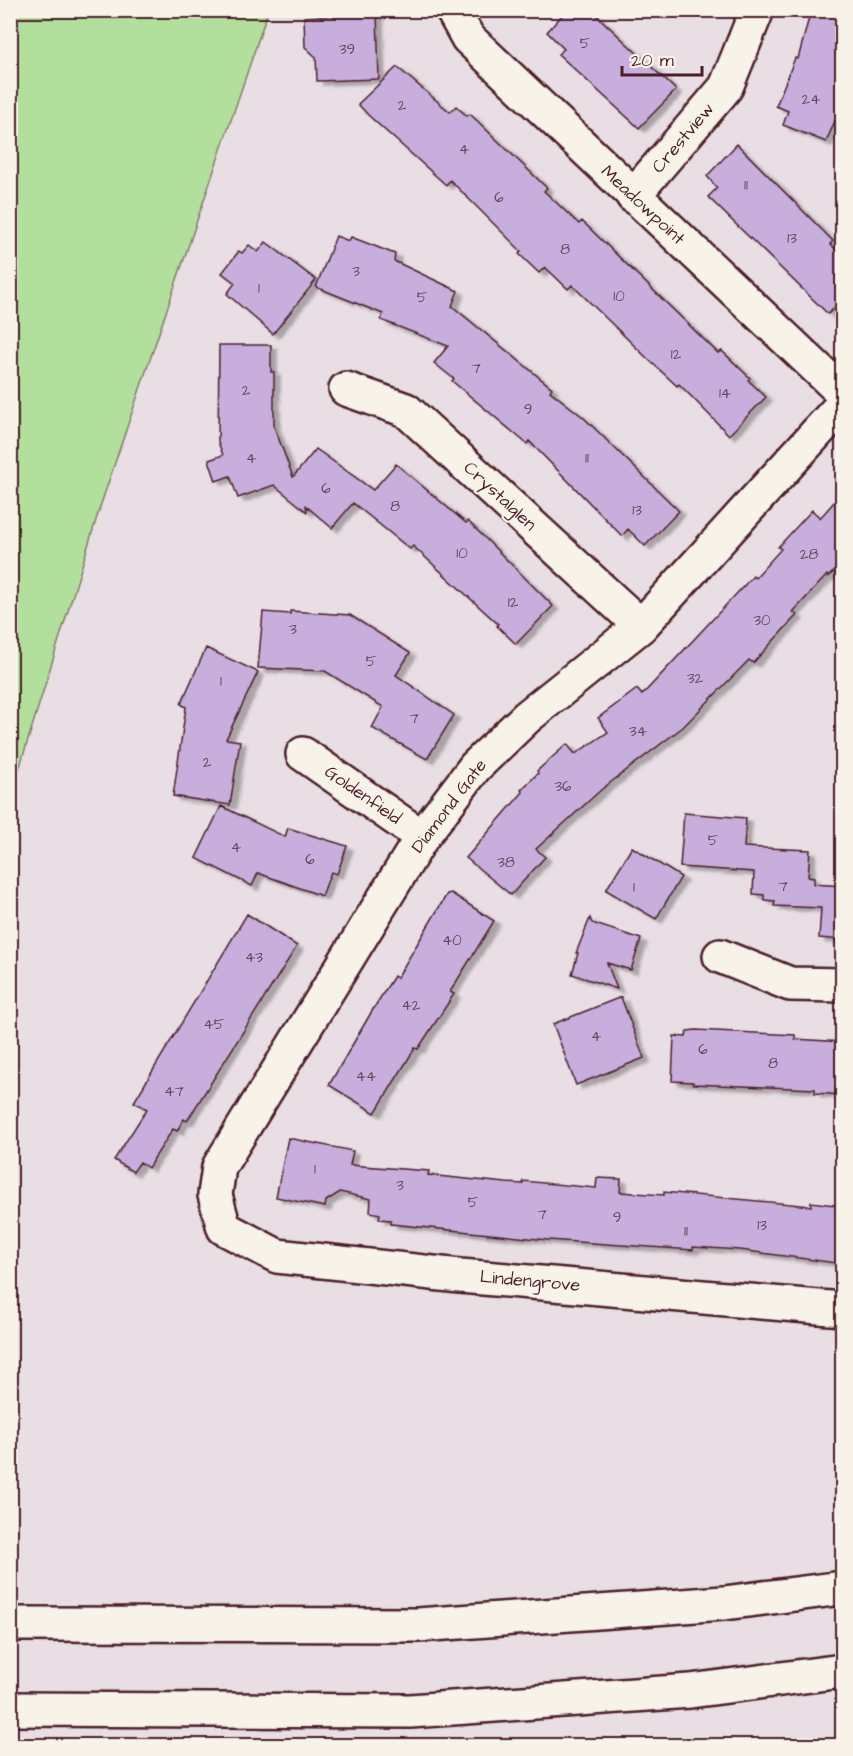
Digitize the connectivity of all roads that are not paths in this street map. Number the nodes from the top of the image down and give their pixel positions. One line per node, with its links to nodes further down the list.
1 (453, 10): 3 (main road, Meadowpoint)
2 (757, 10): 3 (main road, Crestview)
3 (633, 196): 5 (main road, Meadowpoint)
4 (346, 389): 7 (main road, Crystalglen)
5 (843, 392)
6 (843, 405): 7 (main road, Diamond Gate)
7 (641, 626): 9 (main road, Diamond Gate)
8 (303, 754): 9 (main road, Goldenfield)
9 (422, 837): 12 (main road, Diamond Gate)
10 (720, 956): 11 (main road)
11 (843, 985)
12 (224, 1228): 13 (main road, Lindengrove)
13 (843, 1309)
14 (843, 1588): 15 (main road)
15 (10, 1624)
16 (843, 1671): 17 (main road)
17 (10, 1709)

